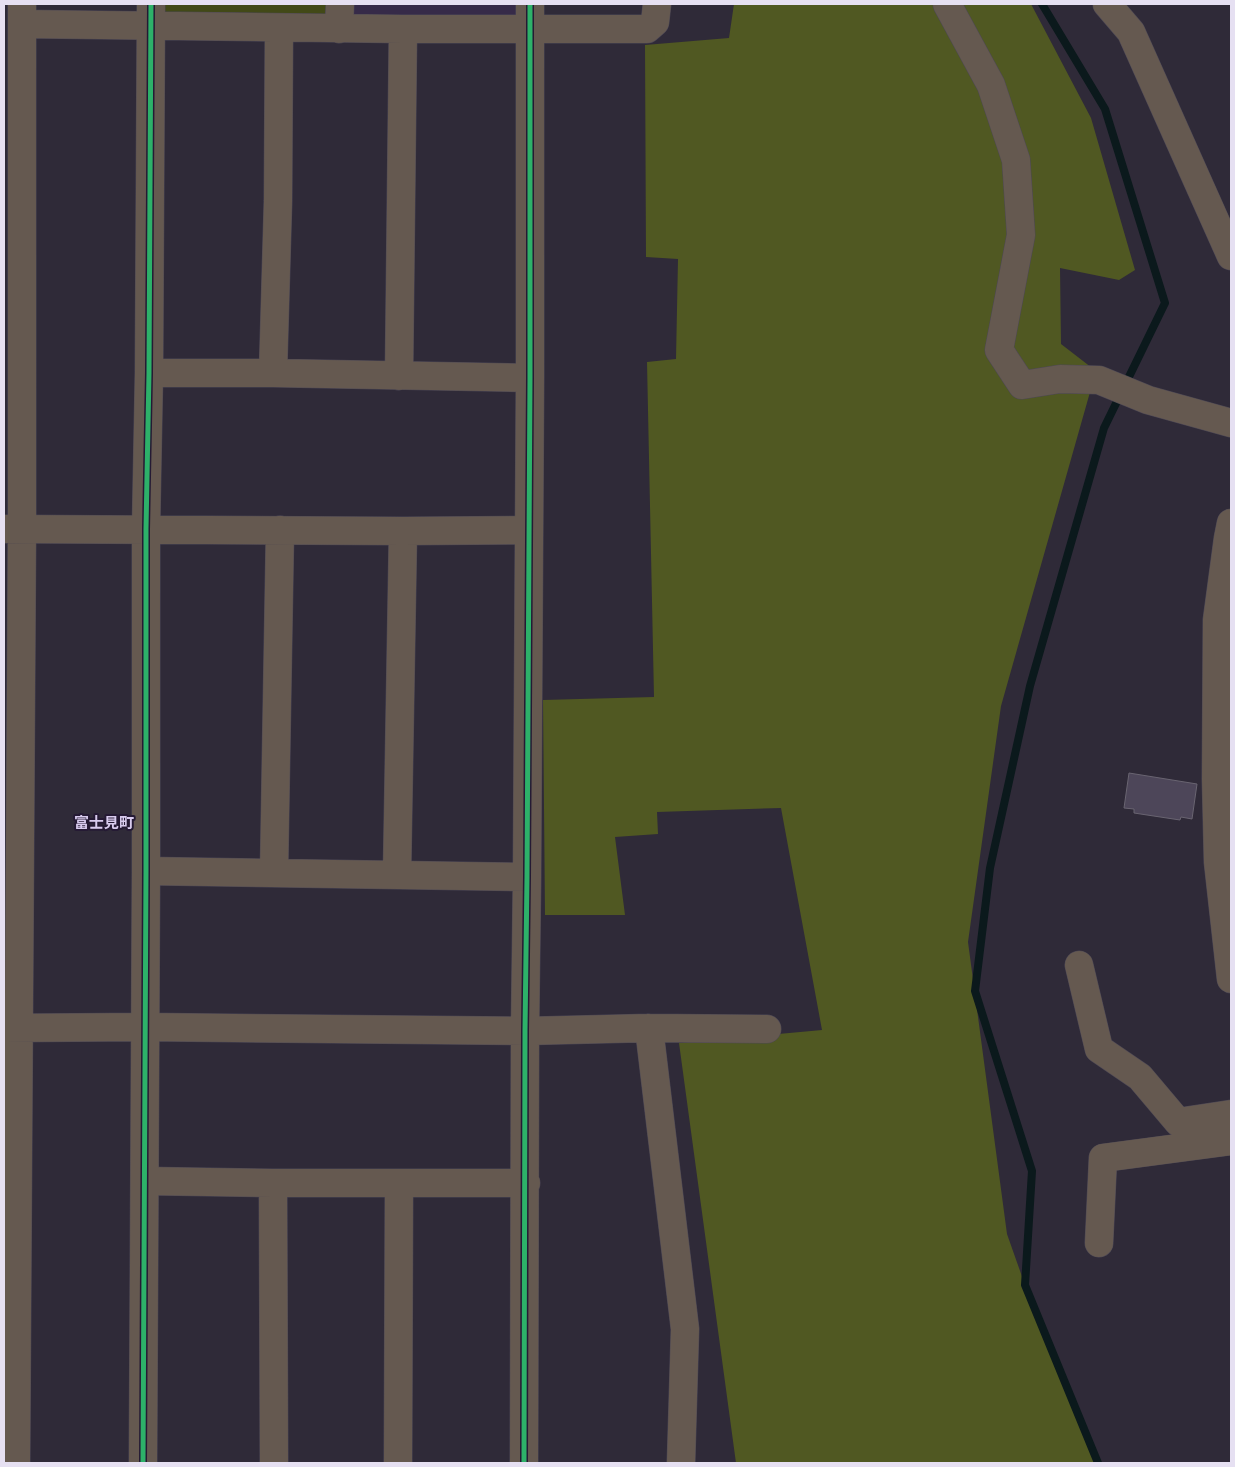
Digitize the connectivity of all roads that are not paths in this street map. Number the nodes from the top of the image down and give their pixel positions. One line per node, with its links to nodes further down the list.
1 (656, 4): 7 (street)
2 (947, 4): 16 (street)
3 (1107, 4): 11 (street)
4 (22, 14): 5 (street); 10 (street)
5 (150, 15): 8 (street); 12 (street)
6 (340, 16): 8 (street); 9 (street)
7 (530, 17): 9 (street); 15 (street)
8 (279, 28): 13 (street)
9 (403, 30): 14 (street)
10 (13, 189): 18 (street)
11 (1231, 256)
12 (149, 374): 13 (street); 19 (street)
13 (273, 374): 14 (street)
14 (399, 376): 15 (street)
15 (530, 378): 21 (street)
16 (1231, 423)
17 (1231, 523): 23 (street)
18 (13, 528): 19 (street); 31 (street)
19 (146, 529): 20 (street); 24 (street)
20 (280, 530): 22 (street); 25 (street)
21 (528, 530): 22 (street); 27 (street)
22 (402, 531): 26 (street)
23 (1224, 780): 29 (street)
24 (146, 871): 25 (street); 30 (street)
25 (274, 873): 26 (street)
26 (397, 875): 27 (street)
27 (527, 877): 34 (street)
28 (1079, 965): 35 (street)
29 (1231, 979)
30 (145, 1027): 31 (street); 34 (street); 37 (street)
31 (11, 1028): 42 (street)
32 (648, 1028): 33 (street); 34 (street); 47 (street)
33 (768, 1028)
34 (525, 1031): 39 (street)
35 (1231, 1114)
36 (1231, 1141): 41 (street)
37 (145, 1181): 38 (street); 43 (street)
38 (273, 1183): 40 (street); 44 (street)
39 (526, 1183): 40 (street); 46 (street)
40 (399, 1184): 45 (street)
41 (1099, 1243)
42 (16, 1463)
43 (143, 1463)
44 (274, 1463)
45 (398, 1463)
46 (524, 1463)
47 (681, 1463)

